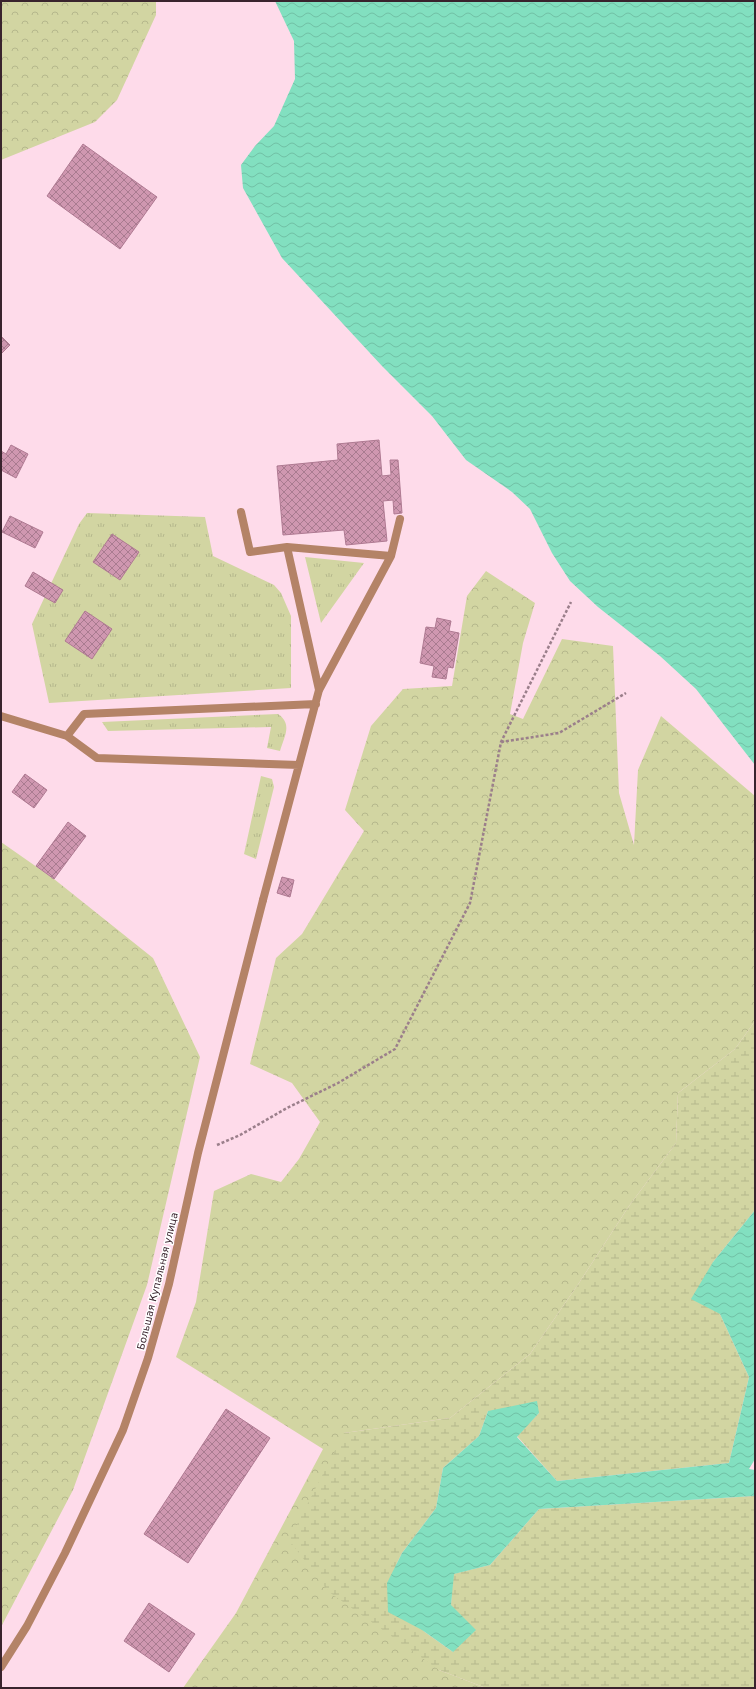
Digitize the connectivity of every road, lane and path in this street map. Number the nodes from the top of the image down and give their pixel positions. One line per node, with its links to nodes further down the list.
1 (241, 512): 3 (street)
2 (400, 519): 4 (street)
3 (287, 547): 4 (street); 6 (street)
4 (391, 556): 6 (street)
5 (571, 602): 11 (path)
6 (318, 690): 8 (street, Большая Купальная улица)
7 (626, 693): 11 (path)
8 (316, 704): 10 (street); 12 (street, Большая Купальная улица)
9 (1, 716): 10 (street)
10 (67, 736): 12 (street)
11 (502, 742): 13 (path)
12 (299, 765): 13 (street, Большая Купальная улица)
13 (198, 1153): 14 (street, Большая Купальная улица)
14 (1, 1667)

